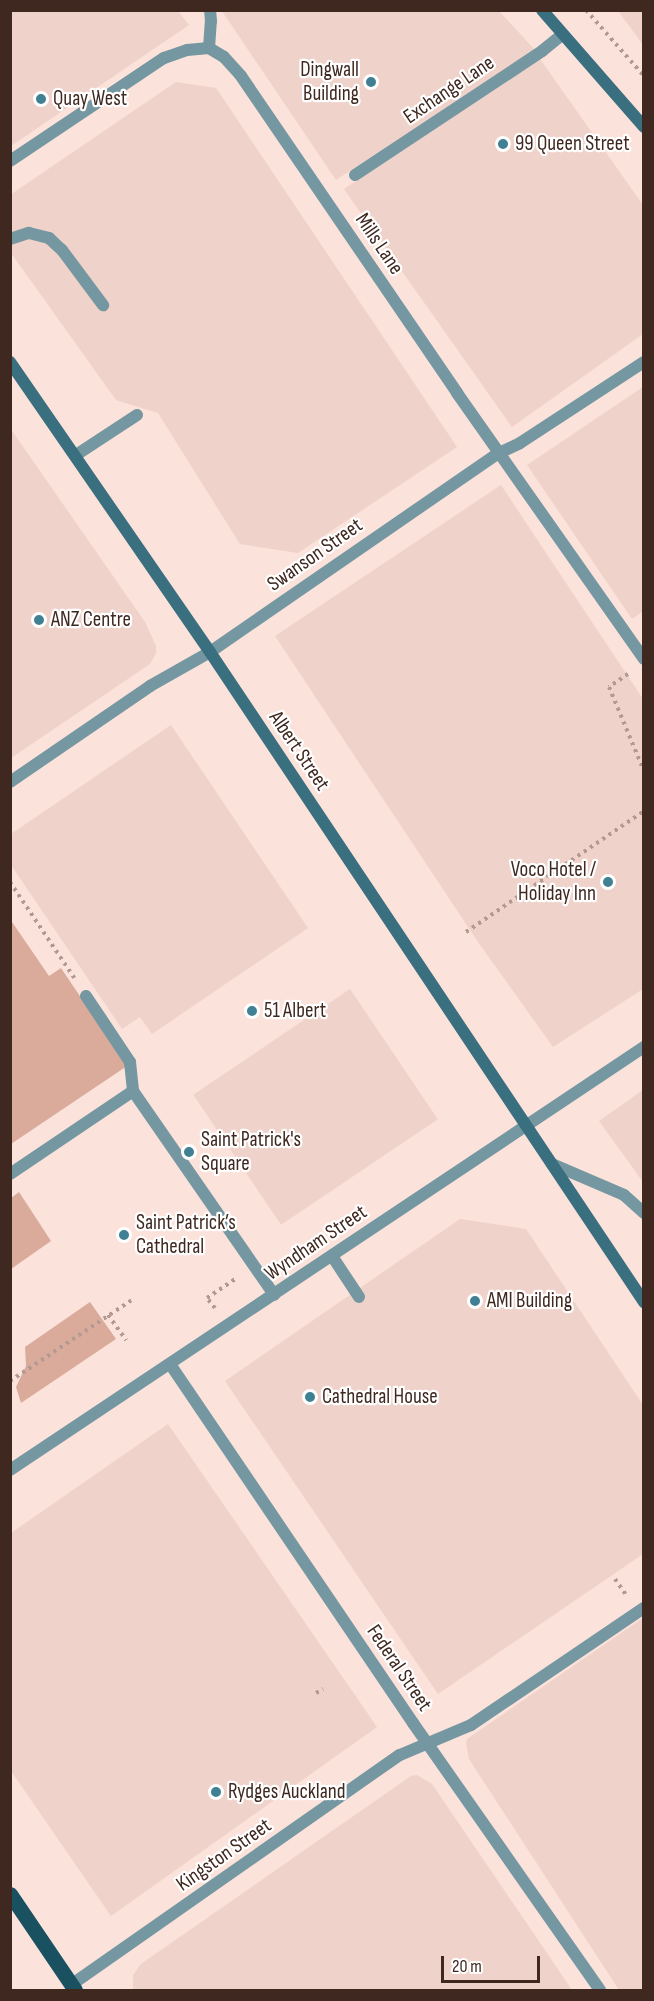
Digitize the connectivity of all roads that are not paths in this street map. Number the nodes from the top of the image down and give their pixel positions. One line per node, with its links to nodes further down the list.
1 (210, 10): 4 (street)
2 (542, 10): 3 (street)
3 (562, 35): 5 (street); 7 (street, Exchange Lane)
4 (209, 48): 6 (street); 13 (street, Mills Lane)
5 (644, 127)
6 (10, 161)
7 (355, 175)
8 (10, 238): 9 (street)
9 (103, 305)
10 (10, 362): 14 (street, Albert Street)
11 (644, 362): 13 (street, Swanson Street)
12 (137, 415): 14 (street)
13 (499, 453): 15 (street, Swanson Street); 16 (street, Mills Lane)
14 (76, 455): 15 (street, Albert Street)
15 (210, 652): 17 (street, Swanson Street); 21 (street, Albert Street)
16 (644, 659)
17 (10, 782)
18 (86, 996): 20 (street)
19 (644, 1047): 21 (street, Wyndham Street)
20 (133, 1090): 23 (street); 26 (street)
21 (527, 1126): 22 (street, Albert Street); 25 (street, Wyndham Street)
22 (552, 1164): 24 (street); 28 (street, Albert Street)
23 (10, 1174)
24 (644, 1213)
25 (332, 1256): 26 (street, Wyndham Street); 27 (street)
26 (274, 1295): 29 (street, Wyndham Street)
27 (359, 1297)
28 (644, 1302)
29 (170, 1364): 30 (street, Wyndham Street); 32 (street, Federal Street)
30 (12, 1467)
31 (644, 1608): 32 (street, Kingston Street)
32 (428, 1744): 34 (street, Kingston Street); 35 (street, Federal Street)
33 (13, 1901): 34 (main road)
34 (73, 1988)
35 (600, 1990)

